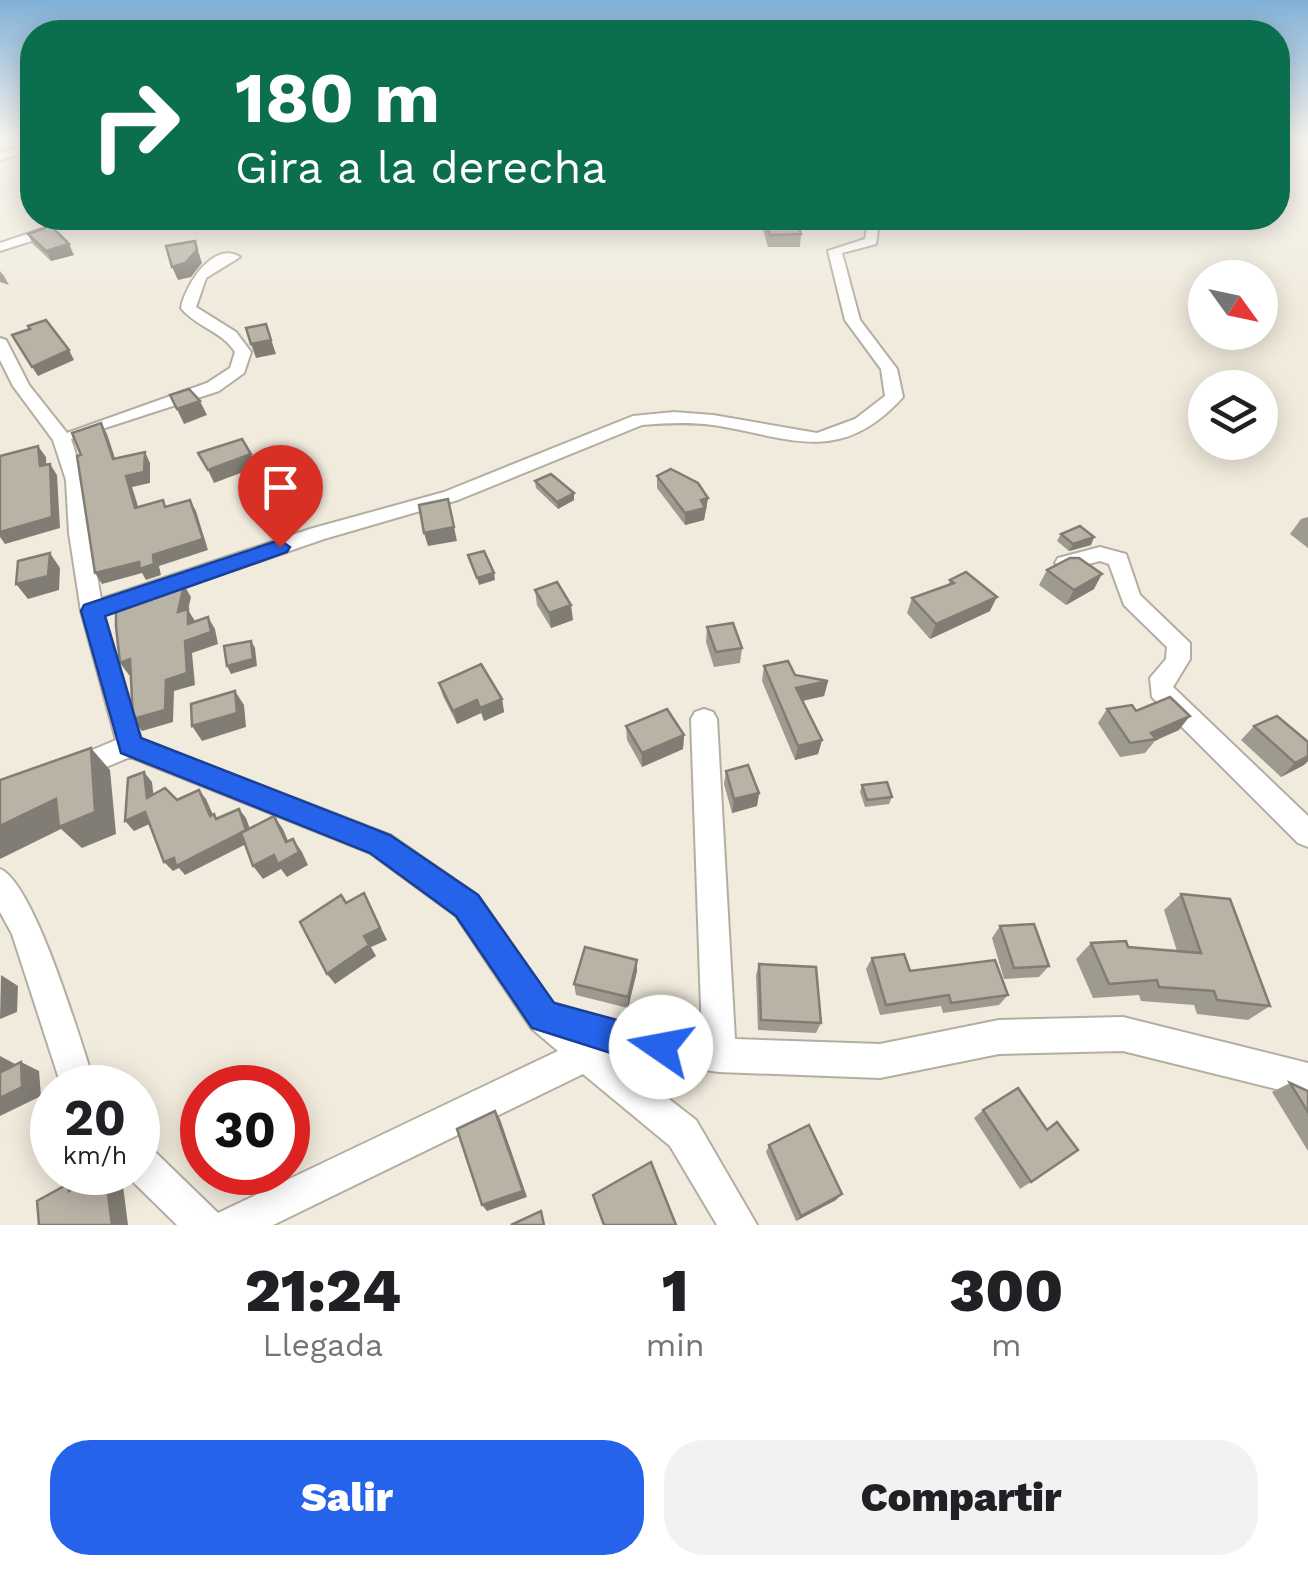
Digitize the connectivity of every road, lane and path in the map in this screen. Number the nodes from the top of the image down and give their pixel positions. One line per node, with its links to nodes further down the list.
1 (872, 230): 9 (street)
2 (42, 233): 3 (street)
3 (0, 247)
4 (232, 257): 7 (street)
5 (0, 342): 6 (street)
6 (8, 376): 7 (street)
7 (62, 439): 9 (street)
8 (1066, 563): 13 (street)
9 (92, 611): 11 (street)
10 (704, 720): 17 (street)
11 (130, 746): 12 (street); 15 (street)
12 (46, 780)
13 (1308, 834)
14 (0, 882): 18 (street)
15 (543, 1016): 16 (street); 17 (street)
16 (587, 1055): 22 (street); 23 (street)
17 (719, 1055): 19 (street)
18 (72, 1065)
19 (1308, 1080)
20 (160, 1182): 21 (street)
21 (204, 1225)
22 (232, 1225)
23 (738, 1225)

